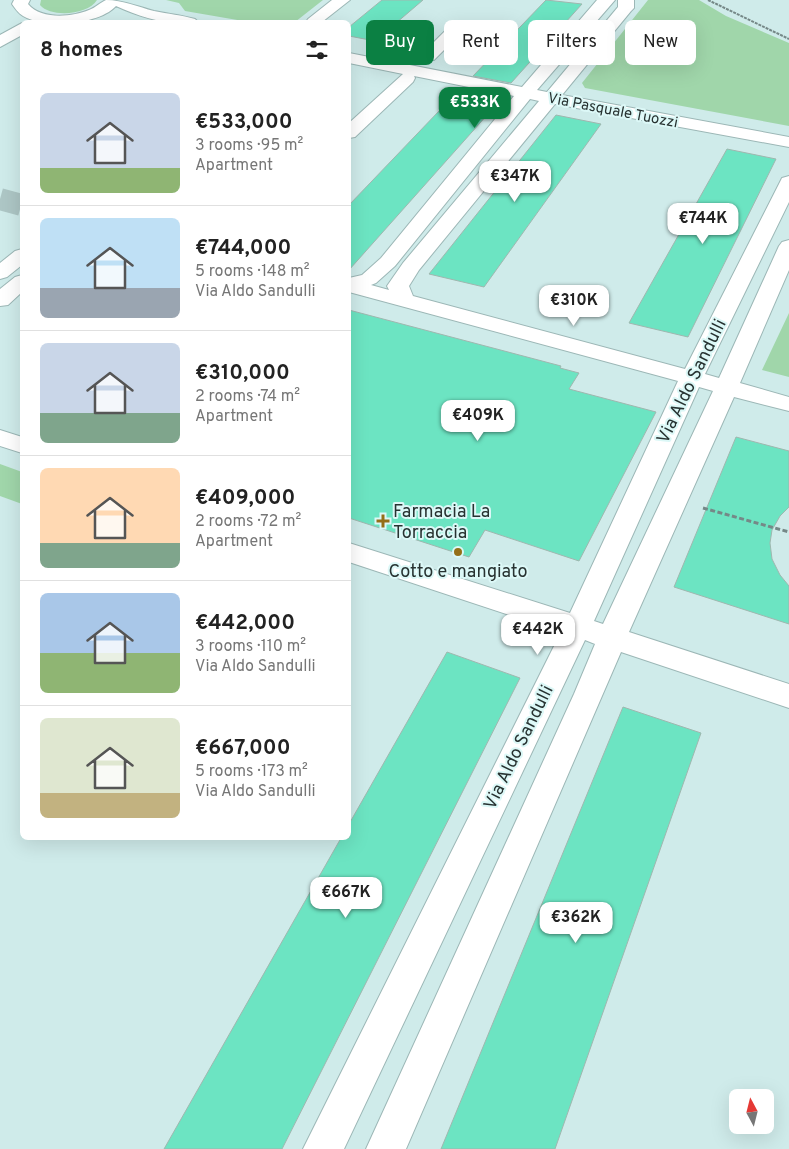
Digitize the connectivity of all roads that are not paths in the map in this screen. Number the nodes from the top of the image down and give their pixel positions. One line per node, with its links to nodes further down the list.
1 (22, 0): 8 (street)
2 (114, 0): 7 (street); 10 (street)
3 (342, 0): 11 (street)
4 (360, 0): 12 (street)
5 (607, 0): 19 (street)
6 (626, 0): 20 (street)
7 (92, 14): 8 (street); 9 (street)
8 (33, 20)
9 (143, 20)
10 (179, 20)
11 (316, 20)
12 (335, 20)
13 (20, 29): 14 (street)
14 (0, 42)
15 (444, 42): 16 (street)
16 (434, 51)
17 (351, 58): 19 (street, Via Pasquale Tuozzi)
18 (407, 78): 21 (street)
19 (526, 93): 20 (street, Via Pasquale Tuozzi); 28 (street)
20 (549, 98): 22 (street, Via Pasquale Tuozzi); 31 (street)
21 (351, 131)
22 (789, 142)
23 (789, 182): 32 (street, Via Aldo Sandulli)
24 (789, 246): 33 (street, Via Aldo Sandulli)
25 (20, 257): 26 (street)
26 (0, 273)
27 (20, 283): 30 (street)
28 (351, 284)
29 (351, 286): 31 (street)
30 (0, 300)
31 (404, 301): 32 (street)
32 (691, 378): 33 (street); 38 (street, Via Aldo Sandulli)
33 (726, 387): 34 (street); 39 (street, Via Aldo Sandulli)
34 (789, 404)
35 (0, 438): 36 (street)
36 (20, 444)
37 (351, 553): 38 (street)
38 (577, 628): 39 (street); 41 (street, Via Aldo Sandulli)
39 (613, 639): 40 (street); 42 (street, Via Aldo Sandulli)
40 (789, 696)
41 (323, 1149)
42 (386, 1149)

